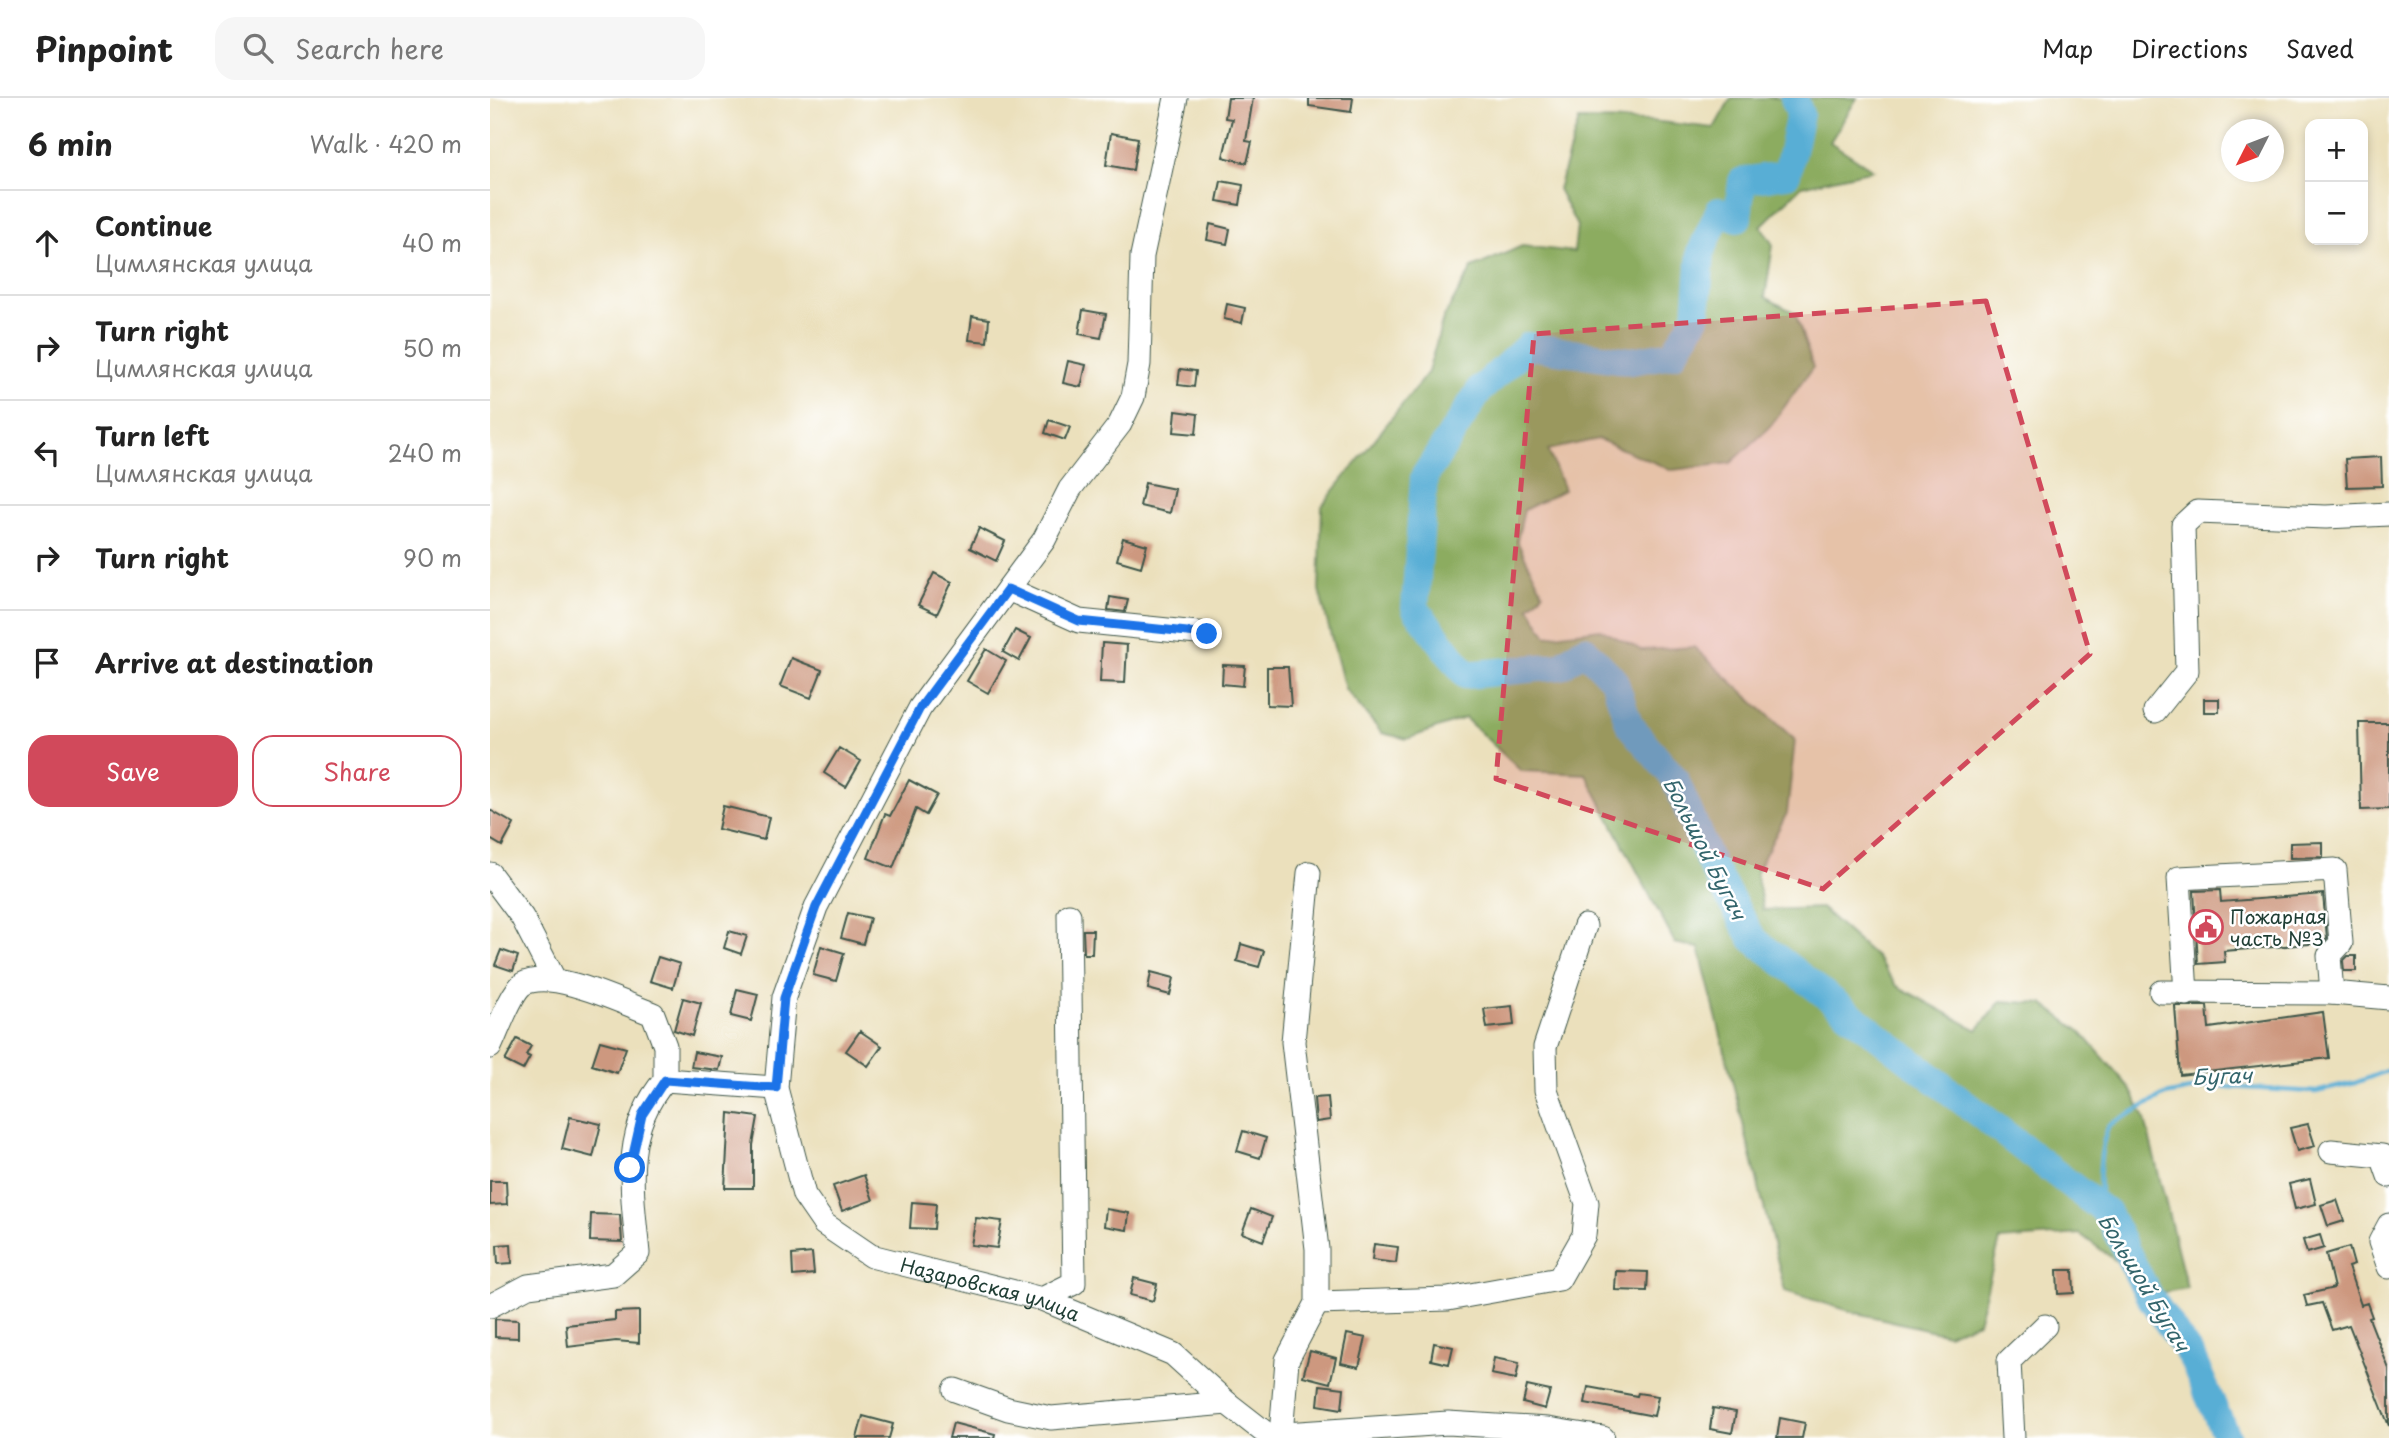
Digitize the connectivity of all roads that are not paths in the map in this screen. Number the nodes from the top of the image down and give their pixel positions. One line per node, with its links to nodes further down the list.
1 (1176, 98): 3 (street, Назаровская улица)
2 (2389, 514): 5 (street)
3 (1008, 589): 4 (street); 17 (street, Назаровская улица)
4 (1207, 634)
5 (2155, 710)
6 (1309, 873): 23 (street)
7 (490, 874): 10 (street)
8 (1069, 915): 22 (street)
9 (1585, 926): 23 (street)
10 (554, 979): 15 (street); 16 (street)
11 (2161, 992): 13 (street)
12 (2332, 993): 13 (street); 13 (street); 14 (street)
13 (2186, 994)
14 (2389, 998)
15 (490, 1047)
16 (665, 1080): 17 (street); 24 (street)
17 (776, 1088): 22 (street, Назаровская улица)
18 (2331, 1151): 19 (street)
19 (2389, 1177)
20 (2389, 1225): 21 (street)
21 (2389, 1267)
22 (1042, 1299): 27 (street, Назаровская улица)
23 (1317, 1303): 28 (street)
24 (490, 1306)
25 (2045, 1326): 30 (street)
26 (955, 1390): 27 (street)
27 (1227, 1404): 28 (street, Назаровская улица)
28 (1274, 1436): 29 (street)
29 (1603, 1438)
30 (2013, 1438)

